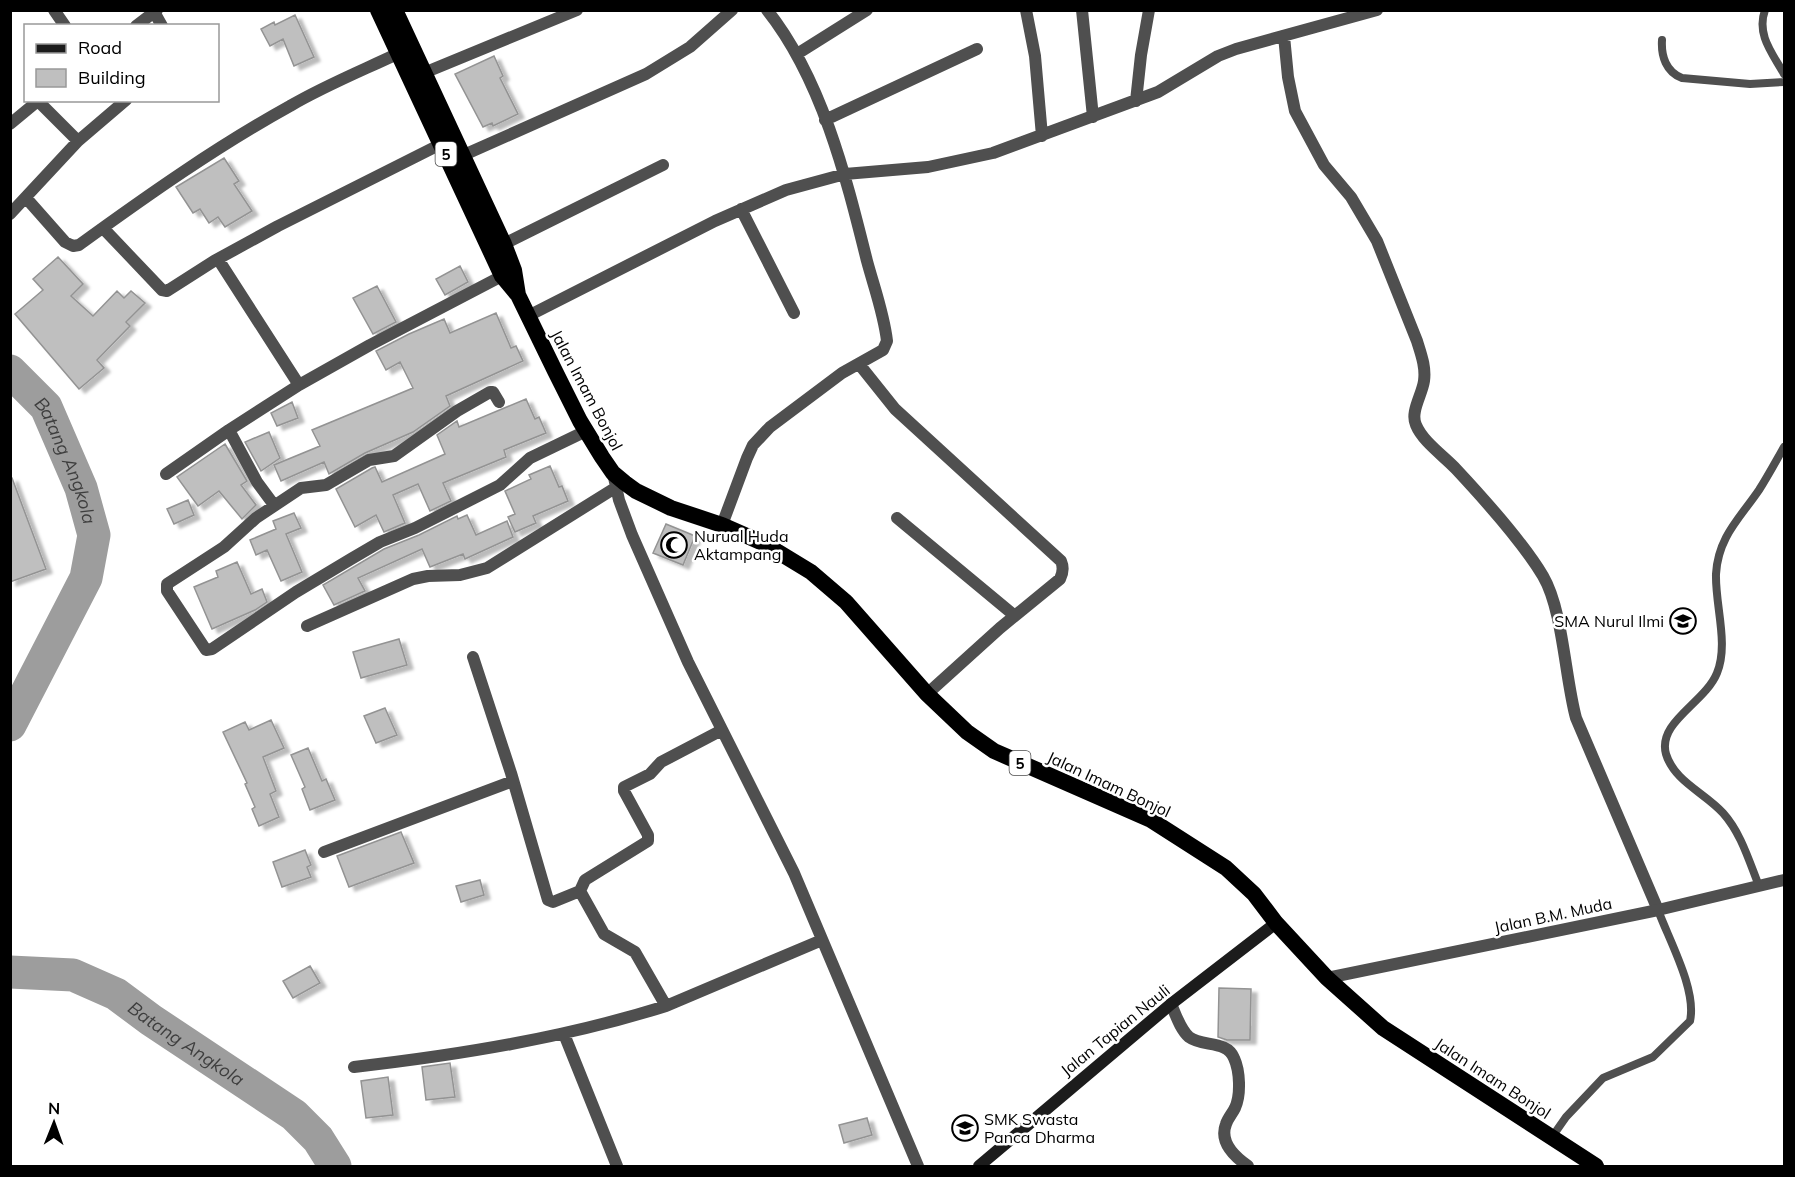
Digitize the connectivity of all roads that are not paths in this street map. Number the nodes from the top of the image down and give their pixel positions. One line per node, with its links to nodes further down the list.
1 (54, 10): 14 (street)
2 (378, 10): 19 (highway, Jalan Imam Bonjol / 5)
3 (395, 10): 22 (highway, Jalan Imam Bonjol / 5)
4 (577, 10): 22 (street)
5 (732, 10): 34 (street)
6 (767, 10): 20 (street)
7 (867, 10): 20 (street)
8 (1026, 10): 31 (street)
9 (1082, 10): 28 (street)
10 (1149, 10): 24 (street)
11 (1377, 10): 16 (street)
12 (1765, 10): 21 (lane)
13 (154, 11): 15 (street)
14 (64, 24)
15 (138, 24)
16 (1284, 36): 24 (street); 67 (street)
17 (1662, 40): 23 (lane)
18 (977, 49): 29 (street)
19 (397, 54): 22 (highway, Jalan Imam Bonjol / 5); 40 (street)
20 (797, 54): 29 (street)
21 (1785, 74)
22 (417, 76): 33 (highway, Jalan Imam Bonjol / 5); 34 (highway, Jalan Imam Bonjol / 5)
23 (1785, 82)
24 (1136, 101): 28 (street)
25 (37, 102): 30 (street)
26 (39, 102): 32 (street)
27 (124, 102): 32 (street)
28 (1093, 117): 31 (street)
29 (825, 120): 36 (street)
30 (10, 124)
31 (1042, 136): 36 (street)
32 (78, 141): 37 (street)
33 (441, 144): 34 (highway, Jalan Imam Bonjol / 5); 42 (street)
34 (456, 158): 41 (highway, Jalan Imam Bonjol / 5)
35 (663, 165): 41 (street)
36 (845, 174): 38 (street); 46 (street)
37 (27, 199): 39 (street); 40 (street)
38 (741, 209): 44 (street); 45 (street)
39 (10, 214)
40 (103, 228): 42 (street)
41 (497, 248): 43 (highway, Jalan Imam Bonjol / 5)
42 (218, 259): 47 (street)
43 (508, 273): 45 (highway, Jalan Imam Bonjol / 5); 47 (street)
44 (794, 313)
45 (528, 316): 50 (highway, Jalan Imam Bonjol / 5)
46 (859, 364): 56 (street); 57 (street)
47 (299, 385): 49 (street)
48 (499, 402): 54 (street)
49 (229, 430): 52 (street); 54 (street)
50 (586, 431): 53 (highway, Jalan Imam Bonjol / 5); 54 (street)
51 (1785, 447): 65 (lane)
52 (166, 474)
53 (614, 481): 56 (highway, Jalan Imam Bonjol / 5); 58 (street); 61 (street)
54 (274, 505)
55 (897, 518): 57 (street)
56 (722, 525): 60 (highway, Jalan Imam Bonjol / 5)
57 (1015, 616): 60 (street)
58 (307, 626)
59 (473, 657): 62 (street)
60 (927, 694): 68 (highway, Jalan Imam Bonjol / 5)
61 (722, 730): 66 (street); 69 (street)
62 (513, 781): 63 (street); 66 (street)
63 (324, 852)
64 (1785, 880): 65 (street, Jalan B.M. Muda)
65 (1759, 886): 67 (street, Jalan B.M. Muda)
66 (580, 891): 72 (street)
67 (1658, 910): 70 (street, Jalan B.M. Muda); 75 (lane)
68 (1276, 922): 70 (highway, Jalan Imam Bonjol / 5); 71 (main road, Jalan Tapian Nauli)
69 (822, 940): 72 (street); 77 (street)
70 (1327, 978): 75 (highway, Jalan Imam Bonjol / 5)
71 (1171, 1005): 78 (main road, Jalan Tapian Nauli); 79 (street)
72 (666, 1006): 73 (street)
73 (564, 1034): 74 (street); 76 (street)
74 (354, 1067)
75 (1552, 1137): 80 (highway, Jalan Imam Bonjol / 5)
76 (615, 1166)
77 (918, 1167)
78 (979, 1167)
79 (1248, 1167)
80 (1596, 1167)

